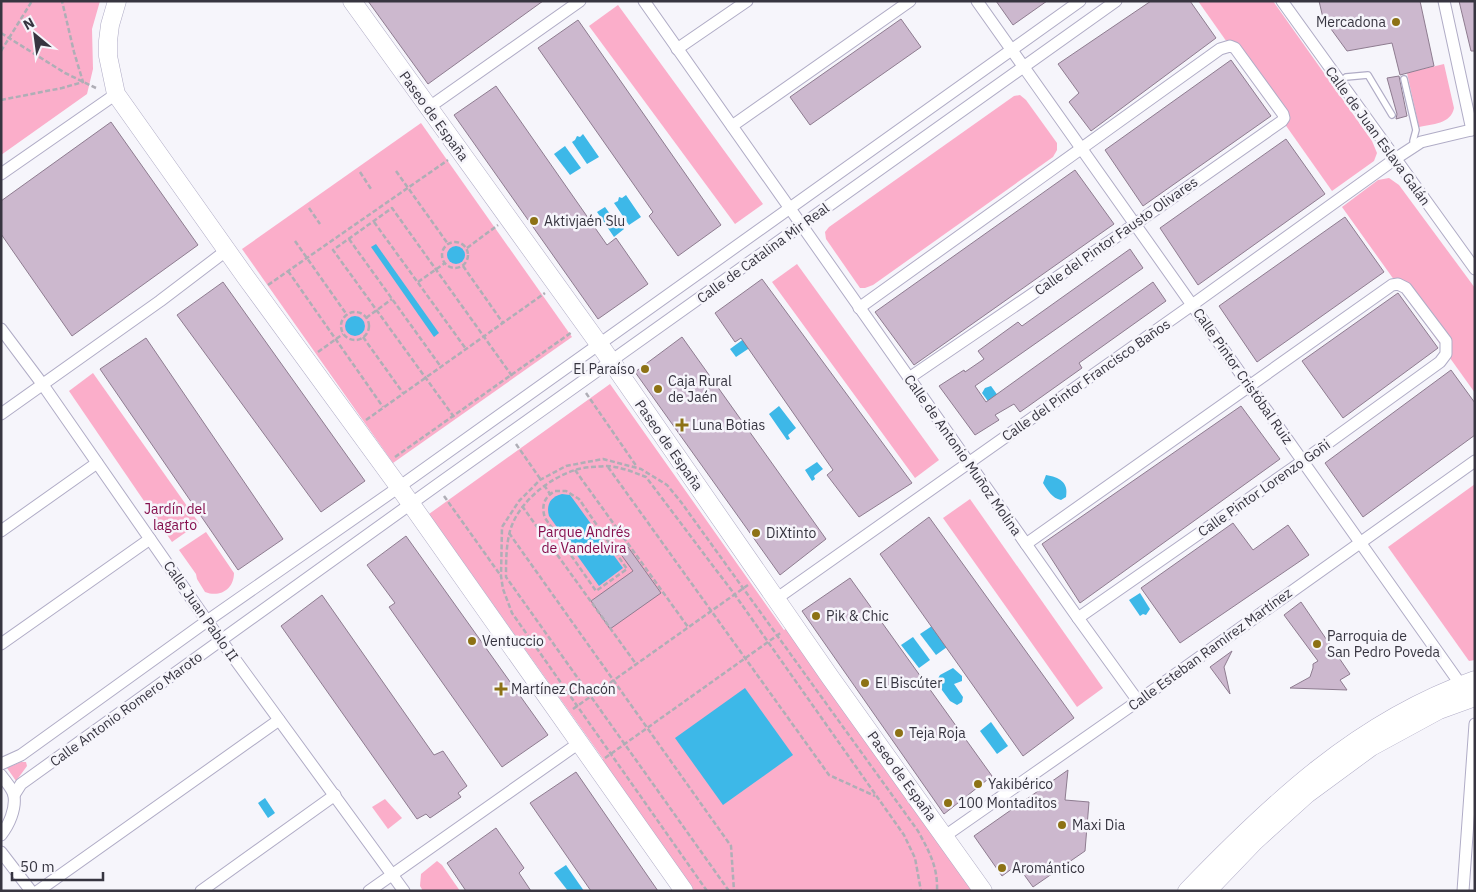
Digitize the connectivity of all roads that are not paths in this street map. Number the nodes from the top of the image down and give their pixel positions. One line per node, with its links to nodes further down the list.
1 (117, 1): 17 (main road)
2 (352, 1): 18 (main road, Paseo de España)
3 (580, 1): 18 (street)
4 (644, 1): 12 (street, Calle de Antonio Muñoz Molina)
5 (747, 1): 12 (street)
6 (910, 1): 20 (street)
7 (978, 1): 13 (street, Calle Pintor Cristóbal Ruiz)
8 (1080, 1): 13 (street, Calle de Catalina Mir Real)
9 (1116, 1): 14 (street, Calle de Catalina Mir Real)
10 (1282, 1): 16 (street, Calle de Juan Eslava Galán)
11 (1444, 1): 21 (street)
12 (677, 49): 20 (street, Calle de Antonio Muñoz Molina)
13 (1012, 50): 14 (street, Calle Pintor Cristóbal Ruiz); 26 (street, Calle de Catalina Mir Real)
14 (1024, 67): 23 (street, Calle Pintor Cristóbal Ruiz); 28 (street, Calle de Catalina Mir Real)
15 (1404, 79): 22 (lane)
16 (1340, 83): 19 (lane); 24 (street, Calle de Juan Eslava Galán)
17 (116, 94): 25 (street); 29 (main road)
18 (428, 108): 34 (main road, Paseo de España)
19 (1392, 115)
20 (732, 126): 26 (street, Calle de Antonio Muñoz Molina)
21 (1473, 130): 22 (street, Calle del Pintor Francisco Baños)
22 (1414, 146): 24 (street, Calle del Pintor Francisco Baños)
23 (1082, 148): 27 (street, Calle Pintor Cristóbal Ruiz); 27 (street, Calle del Pintor Fausto Olivares); 32 (street, Calle del Pintor Fausto Olivares)
24 (1394, 159): 30 (street, Calle de Juan Eslava Galán); 31 (street, Calle del Pintor Francisco Baños)
25 (1, 174)
26 (790, 209): 28 (street, Calle de Antonio Muñoz Molina); 34 (street, Calle de Catalina Mir Real)
27 (1135, 224): 31 (street, Calle Pintor Cristóbal Ruiz); 36 (street, Calle del Pintor Fausto Olivares)
28 (802, 226): 32 (street, Calle de Antonio Muñoz Molina); 35 (street, Calle de Catalina Mir Real)
29 (227, 250): 37 (street); 44 (main road)
30 (1475, 270)
31 (1192, 305): 38 (street, Calle Pintor Cristóbal Ruiz); 42 (street, Calle del Pintor Francisco Baños)
32 (860, 308): 36 (street, Calle de Antonio Muñoz Molina)
33 (1, 329): 37 (street, Calle Juan Pablo II)
34 (599, 345): 35 (main road, Paseo de España); 44 (street, Calle de Catalina Mir Real)
35 (611, 362): 45 (street, Calle de Catalina Mir Real); 50 (main road, Paseo de España)
36 (909, 378): 42 (street, Calle de Antonio Muñoz Molina)
37 (42, 385): 39 (street); 43 (street, Calle Juan Pablo II)
38 (1249, 385): 40 (street, Calle Pintor Cristóbal Ruiz); 40 (street, Calle Pintor Lorenzo Goñi); 49 (street)
39 (1, 414)
40 (1303, 461): 48 (street, Calle Pintor Cristóbal Ruiz); 51 (street, Calle Pintor Lorenzo Goñi)
41 (1475, 461): 48 (street, Calle Esteban Ramírez Martínez)
42 (968, 462): 49 (street, Calle de Antonio Muñoz Molina); 50 (street, Calle del Pintor Francisco Baños)
43 (97, 463): 46 (street); 47 (street, Calle Juan Pablo II)
44 (399, 487): 45 (main road); 52 (street, Calle Antonio Romero Maroto)
45 (410, 504): 53 (street, Calle Antonio Romero Maroto); 60 (main road)
46 (1, 531)
47 (150, 539): 52 (street, Calle Juan Pablo II); 54 (street)
48 (1361, 541): 55 (street, Calle Pintor Cristóbal Ruiz); 57 (street, Calle Esteban Ramírez Martínez)
49 (1026, 544): 51 (street, Calle de Antonio Muñoz Molina)
50 (776, 599): 66 (main road, Paseo de España)
51 (1078, 618): 57 (street, Calle de Antonio Muñoz Molina)
52 (207, 621): 53 (street, Calle Juan Pablo II); 61 (street, Calle Antonio Romero Maroto)
53 (222, 640): 58 (street, Calle Juan Pablo II); 63 (street, Calle Antonio Romero Maroto)
54 (1, 644)
55 (1468, 683): 76 (main road)
56 (1475, 697): 77 (main road)
57 (1138, 701): 66 (street, Calle Esteban Ramírez Martínez)
58 (279, 720): 64 (street, Calle Juan Pablo II); 70 (street)
59 (1475, 724): 78 (street)
60 (579, 743): 68 (street); 74 (main road)
61 (1, 764)
62 (1, 775): 63 (street)
63 (14, 794): 65 (street)
64 (335, 795): 68 (street, Calle Juan Pablo II); 71 (street)
65 (1, 835)
66 (945, 836): 75 (main road, Paseo de España)
67 (1, 852): 69 (street)
68 (392, 874): 72 (street); 73 (street, Calle Juan Pablo II)
69 (31, 891)
70 (38, 891)
71 (200, 891)
72 (369, 891)
73 (404, 891)
74 (684, 891)
75 (983, 891)
76 (1187, 891)
77 (1207, 891)
78 (1463, 891)

